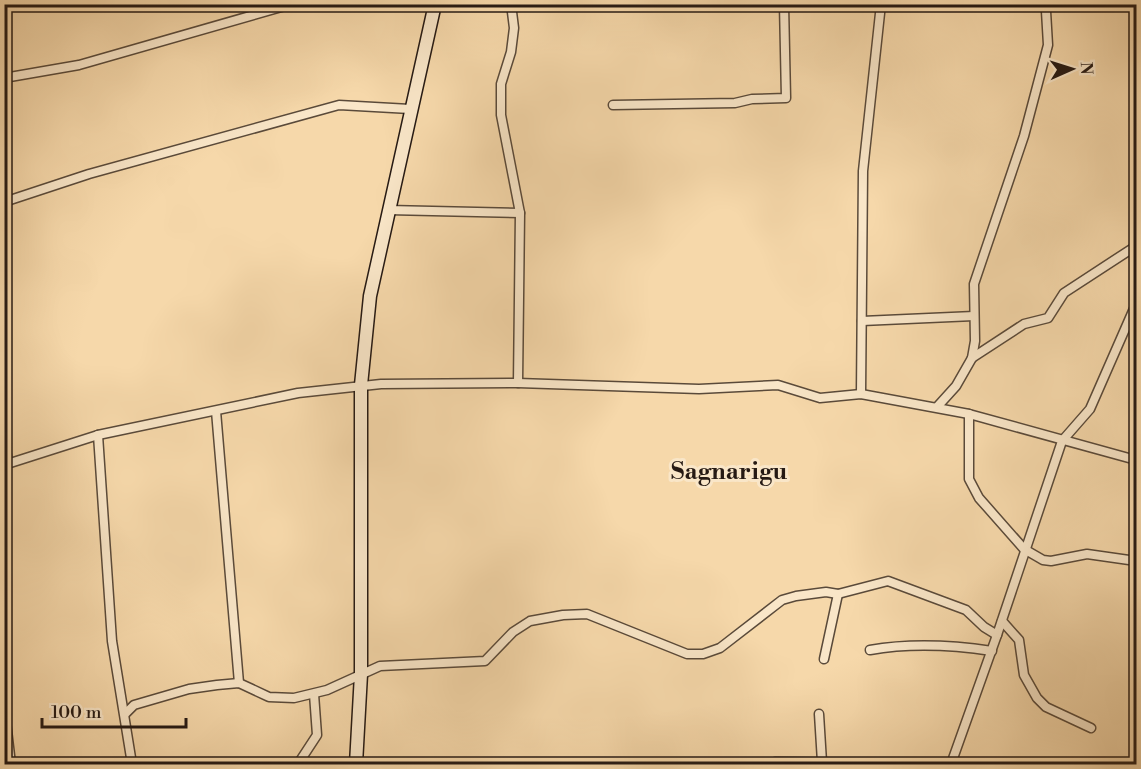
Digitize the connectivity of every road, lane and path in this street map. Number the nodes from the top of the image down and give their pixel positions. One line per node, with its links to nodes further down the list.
1 (292, 4): 8 (street)
2 (478, 4): 7 (street)
3 (511, 4): 13 (street)
4 (783, 4): 9 (street)
5 (882, 4): 17 (street)
6 (1050, 4): 16 (street)
7 (435, 6): 10 (street)
8 (4, 78)
9 (613, 105)
10 (410, 109): 11 (street); 12 (street)
11 (4, 202)
12 (388, 210): 13 (street); 20 (street)
13 (520, 213): 19 (street)
14 (1137, 246): 18 (street)
15 (1137, 304): 27 (street)
16 (974, 316): 17 (street); 18 (street)
17 (862, 321): 21 (street)
18 (972, 358): 22 (street)
19 (518, 383): 20 (street); 21 (street)
20 (361, 386): 23 (street); 40 (street)
21 (861, 394): 22 (street)
22 (937, 407): 24 (street)
23 (216, 411): 26 (street); 41 (street)
24 (969, 414): 27 (street); 30 (street)
25 (4, 435): 29 (street)
26 (98, 435): 29 (street); 44 (street)
27 (1062, 441): 28 (street); 30 (street)
28 (1137, 460)
29 (6, 464)
30 (1024, 549): 31 (street); 35 (street)
31 (1137, 561)
32 (838, 594): 36 (street); 39 (street); 40 (street)
33 (4, 598): 34 (street)
34 (4, 613)
35 (1002, 621): 36 (street); 46 (street)
36 (998, 635): 38 (street)
37 (870, 650): 38 (street)
38 (992, 651): 49 (street)
39 (824, 659)
40 (361, 674): 42 (street); 53 (street)
41 (239, 683): 42 (street); 44 (street)
42 (314, 694): 52 (street)
43 (4, 705): 47 (street)
44 (125, 714): 51 (street)
45 (819, 714): 48 (street)
46 (1091, 728)
47 (6, 741): 50 (street)
48 (822, 762): 49 (street); 54 (street)
49 (951, 764)
50 (11, 765)
51 (132, 765)
52 (298, 765)
53 (356, 765)
54 (771, 765)

